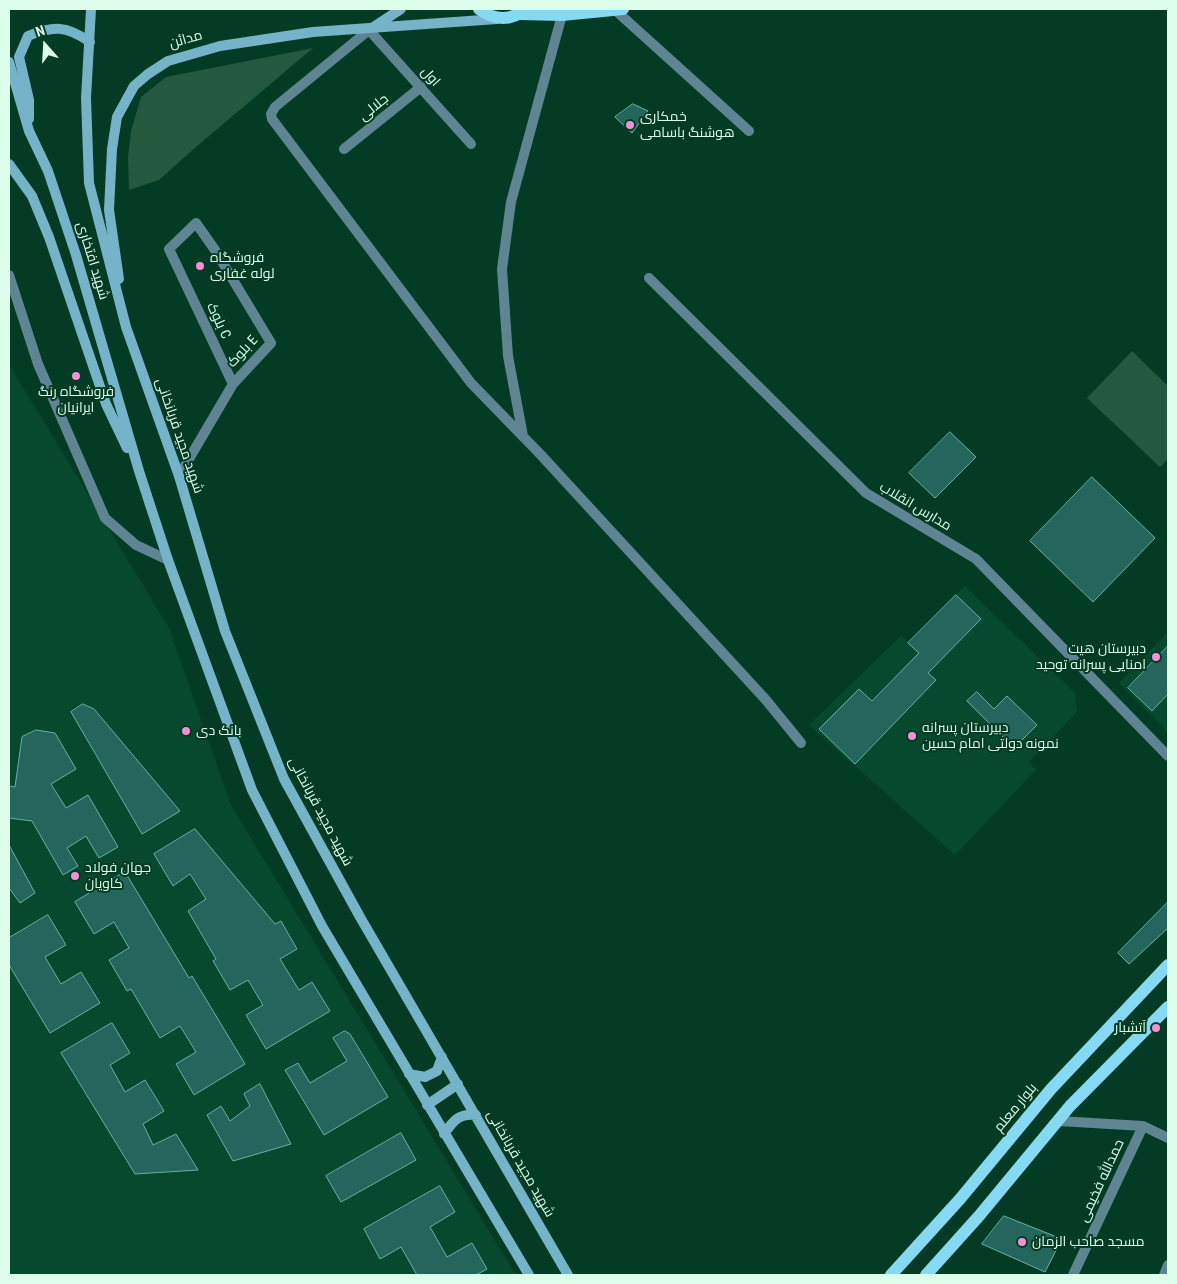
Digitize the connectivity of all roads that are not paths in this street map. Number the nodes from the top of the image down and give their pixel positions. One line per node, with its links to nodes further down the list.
1 (91, 9): 9 (main road, شهید افتخاری)
2 (401, 9): 8 (main road)
3 (479, 9): 7 (main road)
4 (619, 9): 6 (main road); 13 (street)
5 (524, 11): 6 (main road); 7 (main road)
6 (562, 15): 22 (street)
7 (500, 18): 8 (main road, مدائن)
8 (369, 30): 11 (street, اول); 20 (main road, مدائن); 22 (street)
9 (90, 42): 12 (main road); 20 (main road, شهید افتخاری)
10 (9, 62): 12 (main road, شهید افتخاری)
11 (421, 87): 14 (street, اول); 15 (street, جلالی)
12 (29, 131): 23 (main road, شهید افتخاری)
13 (749, 131)
14 (471, 144)
15 (344, 149)
16 (9, 164): 23 (main road)
17 (196, 223): 21 (street, بلوک C); 21 (street, بلوک E)
18 (9, 275): 25 (street)
19 (649, 278): 27 (street, مدارس انقلاب)
20 (126, 326): 24 (main road, شهید مجید قربانخانی)
21 (233, 384): 24 (street, بلوک E)
22 (524, 437): 26 (street)
23 (139, 471): 25 (main road)
24 (179, 476): 30 (main road, شهید مجید قربانخانی)
25 (168, 560): 31 (main road)
26 (801, 743)
27 (1168, 756)
28 (1168, 965): 42 (main road, بلوار معلم)
29 (1168, 1007): 35 (main road)
30 (442, 1057): 31 (main road); 32 (main road, شهید مجید قربانخانی)
31 (409, 1074): 33 (main road)
32 (458, 1084): 33 (main road); 34 (main road, شهید مجید قربانخانی)
33 (427, 1105): 37 (main road)
34 (476, 1115): 37 (main road); 41 (main road, شهید مجید قربانخانی)
35 (1059, 1121): 36 (street); 43 (main road)
36 (1144, 1126): 38 (street); 44 (street, حمدالله فخیمی)
37 (444, 1134): 40 (main road)
38 (1168, 1138)
39 (1168, 1265): 45 (street)
40 (529, 1275)
41 (568, 1275)
42 (891, 1275)
43 (926, 1275)
44 (1073, 1275)
45 (1164, 1275)

